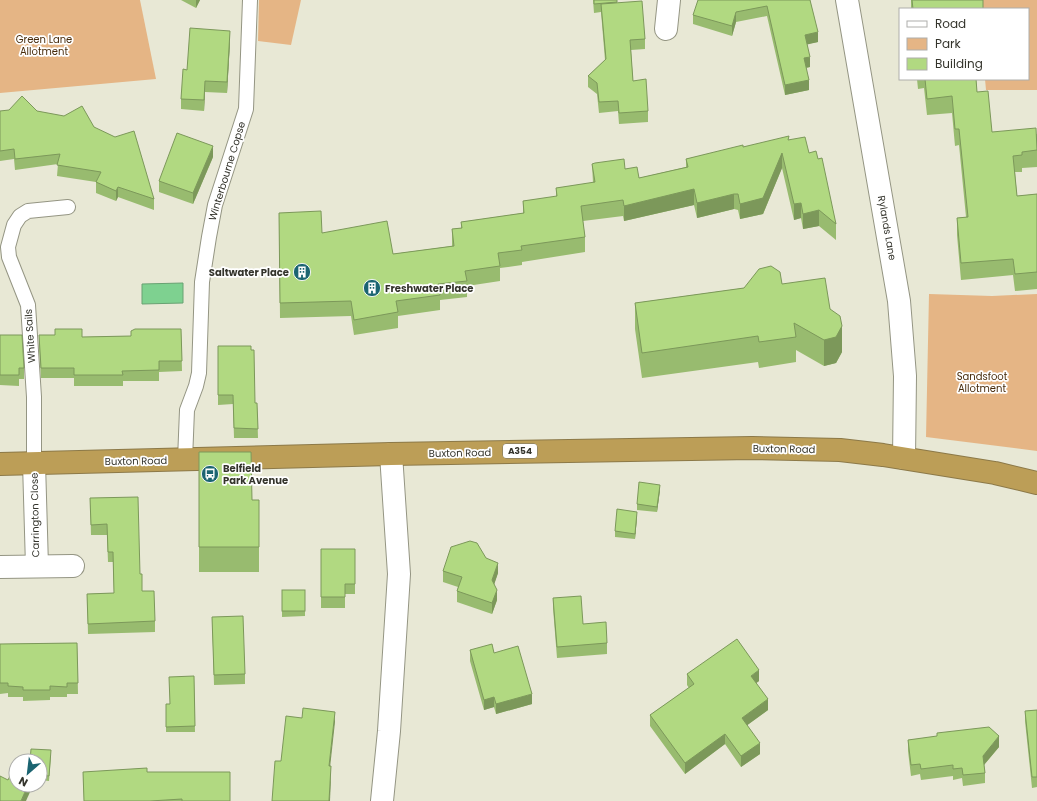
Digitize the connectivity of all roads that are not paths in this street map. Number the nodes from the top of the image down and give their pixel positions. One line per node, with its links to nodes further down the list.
1 (250, 0): 8 (lane, Winterbourne Copse)
2 (669, 0): 4 (street)
3 (847, 0): 7 (street, Rylands Lane)
4 (666, 29)
5 (68, 207): 9 (lane, White Sails)
6 (391, 454): 7 (highway, Buxton Road / A354); 8 (highway, Buxton Road / A354); 15 (street)
7 (904, 458): 11 (highway, Buxton Road / A354)
8 (185, 460): 9 (highway, Buxton Road / A354)
9 (34, 463): 10 (highway, Buxton Road / A354); 12 (street, Carrington Close)
10 (0, 464)
11 (1037, 482)
12 (36, 566): 13 (street, Carrington Close); 14 (street, Carrington Close)
13 (73, 566)
14 (0, 567)
15 (382, 801)

